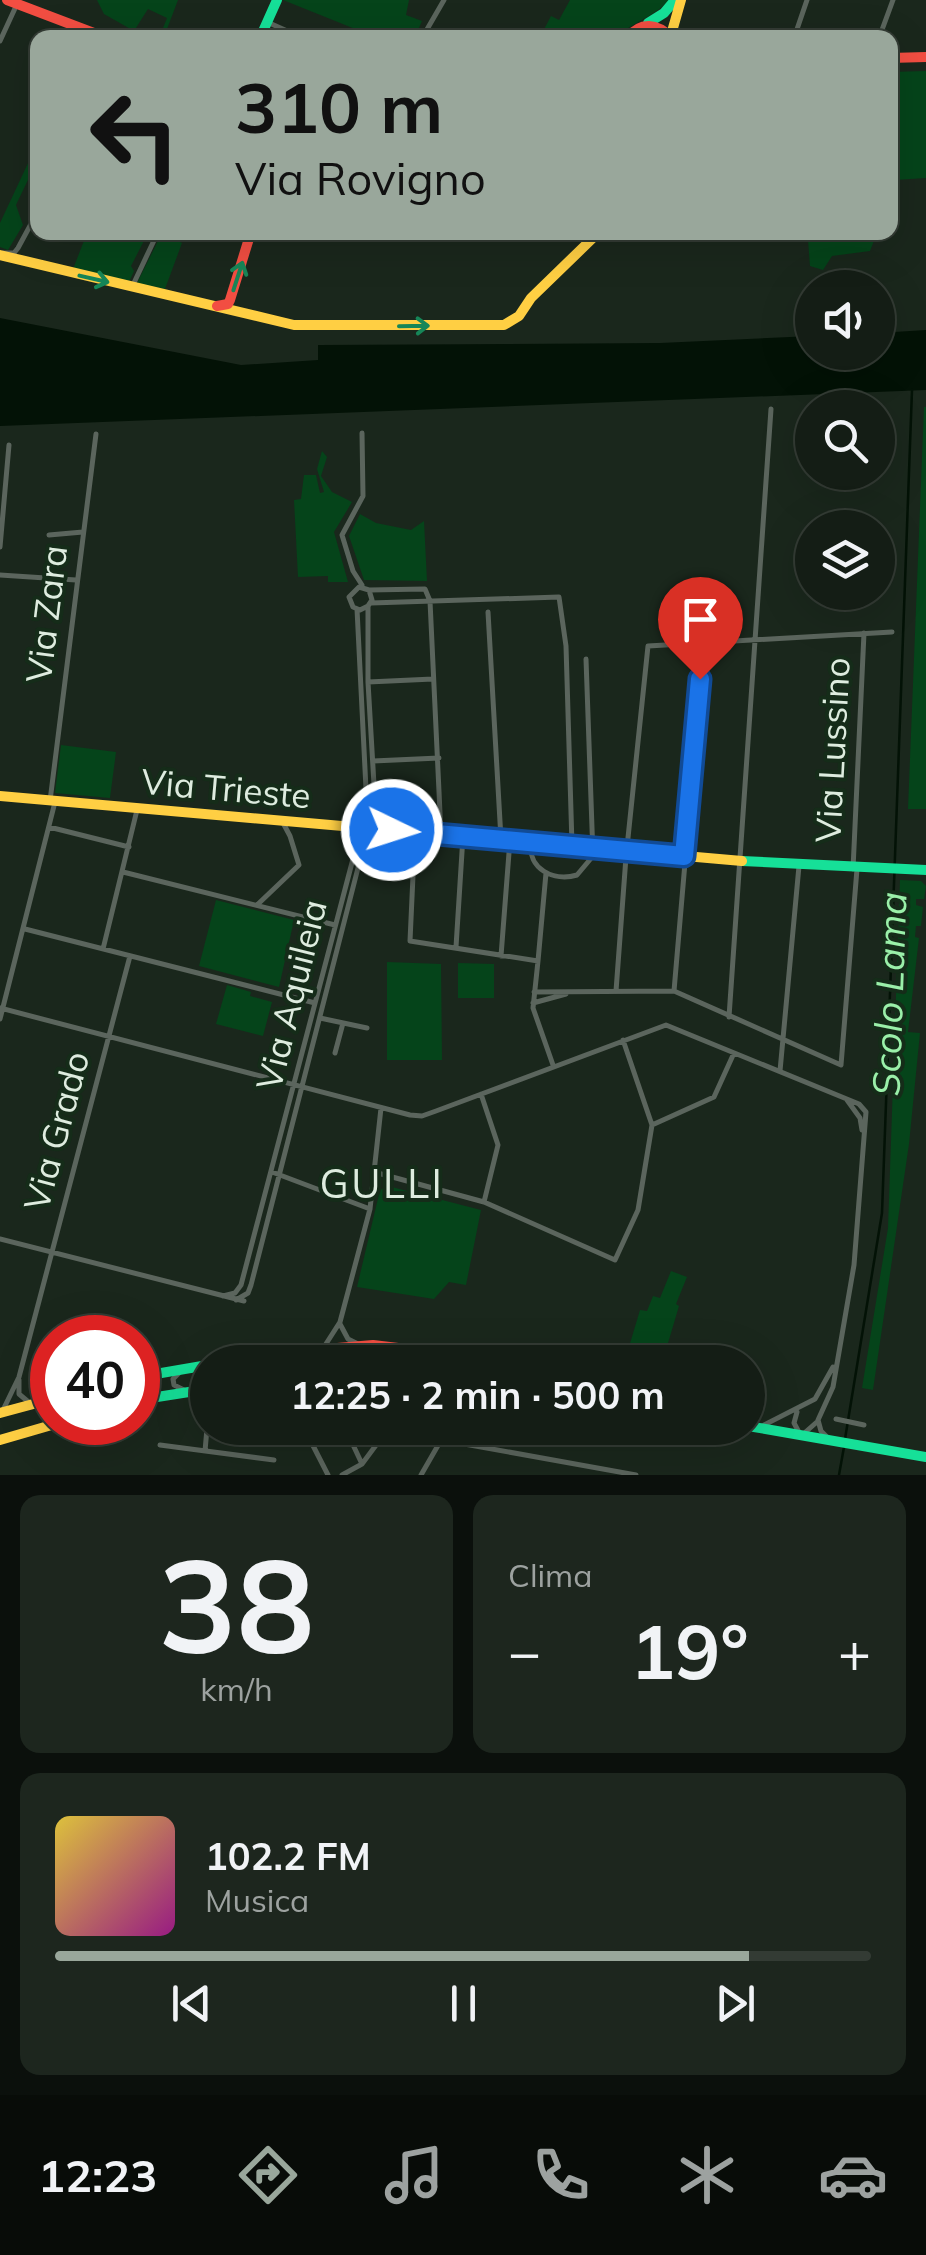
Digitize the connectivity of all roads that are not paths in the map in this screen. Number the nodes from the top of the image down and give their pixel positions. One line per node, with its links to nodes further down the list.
1 (277, 0): 7 (street)
2 (444, 0): 12 (street)
3 (678, 0): 8 (street); 15 (street)
4 (806, 0): 16 (street)
5 (892, 0): 17 (street)
6 (12, 2): 9 (street); 18 (street)
7 (267, 22): 10 (street); 11 (street)
8 (647, 24): 13 (street); 14 (street)
9 (86, 30)
10 (264, 30)
11 (285, 30)
12 (427, 30)
13 (633, 30)
14 (665, 30)
15 (672, 30)
16 (797, 30)
17 (882, 30)
18 (0, 41)
19 (926, 57): 20 (street)
20 (898, 58)
21 (30, 224): 25 (street)
22 (154, 240): 26 (street)
23 (249, 240): 27 (street, one-way to 23)
24 (591, 240): 27 (street, one-way to 24)
25 (0, 254): 26 (street, one-way to 26)
26 (132, 288): 27 (street)
27 (213, 306)
28 (771, 409): 47 (street)
29 (96, 434): 32 (street, Via Zara)
30 (362, 434): 36 (street)
31 (8, 445): 34 (street)
32 (83, 532): 33 (street); 38 (street, Via Zara)
33 (49, 535)
34 (0, 537): 35 (street)
35 (0, 548)
36 (353, 571): 39 (street); 40 (street)
37 (0, 575): 38 (street)
38 (76, 580): 55 (street, Via Zara)
39 (353, 590): 40 (street); 43 (street)
40 (367, 590): 41 (street); 42 (street)
41 (430, 601): 42 (street); 50 (street); 65 (street)
42 (369, 605): 43 (street); 51 (street)
43 (357, 609): 59 (street)
44 (488, 612): 63 (street)
45 (892, 632): 46 (street)
46 (864, 633): 47 (street); 72 (street, Via Lussino)
47 (756, 640): 48 (street); 70 (street)
48 (704, 641): 68 (street); 69 (street)
49 (586, 659): 66 (street)
50 (433, 679): 51 (street); 52 (street)
51 (368, 682): 53 (street)
52 (439, 758): 53 (street); 61 (street)
53 (373, 761): 59 (street)
54 (0, 796): 55 (street, Via Trieste)
55 (52, 802): 56 (street, Via Trieste); 58 (street, Via Zara)
56 (138, 810): 57 (street, Via Trieste); 67 (street)
57 (282, 821): 59 (street, Via Trieste); 76 (street)
58 (49, 827): 67 (street); 78 (street, Via Zara)
59 (368, 828): 60 (street, Via Trieste); 77 (street, Via Aquileia); 90 (street, Via Aquileia)
60 (415, 832): 61 (street, Via Trieste); 79 (street)
61 (441, 834): 62 (street, Via Trieste)
62 (464, 836): 63 (street, Via Trieste); 79 (street)
63 (505, 839): 64 (street, Via Trieste); 82 (street)
64 (531, 842): 65 (street, Via Trieste); 75 (street)
65 (572, 844): 66 (street, Via Trieste)
66 (594, 846): 68 (street, Via Trieste); 75 (street)
67 (128, 847): 74 (street)
68 (627, 851): 69 (street, Via Trieste); 84 (street)
69 (684, 856): 70 (street, Via Trieste); 87 (street)
70 (740, 860): 71 (street, Via Trieste); 92 (street)
71 (800, 866): 72 (street, Via Trieste); 99 (street)
72 (855, 869): 73 (street, Via Trieste); 99 (street, Via Lussino)
73 (926, 870)
74 (123, 872): 76 (street); 80 (street)
75 (546, 873): 83 (street)
76 (258, 904): 77 (street)
77 (335, 925): 88 (street, Via Aquileia)
78 (25, 928): 80 (street); 91 (street, Via Zara)
79 (456, 947): 82 (street)
80 (103, 949): 81 (street)
81 (130, 956): 88 (street); 97 (street, Via Grado)
82 (501, 956): 83 (street)
83 (538, 959): 85 (street)
84 (616, 991): 86 (street); 87 (street)
85 (534, 992): 86 (street); 89 (street)
86 (573, 992): 89 (street)
87 (674, 992): 92 (street)
88 (314, 1002): 90 (street); 105 (street, Via Aquileia)
89 (533, 1002): 102 (street)
90 (322, 1005): 93 (street, Via Aquileia)
91 (1, 1009): 94 (street, Via Zara); 97 (street)
92 (729, 1017): 99 (street)
93 (320, 1018): 95 (street); 105 (street, Via Aquileia)
94 (0, 1019)
95 (343, 1023): 96 (street); 101 (street)
96 (367, 1028)
97 (107, 1038): 105 (street); 115 (street, Via Grado)
98 (622, 1040): 100 (street); 102 (street); 108 (street)
99 (784, 1040): 103 (street); 104 (street)
100 (734, 1052): 103 (street); 108 (street)
101 (335, 1053)
102 (553, 1066): 106 (street)
103 (771, 1068): 104 (street)
104 (780, 1071): 120 (street)
105 (299, 1086): 107 (street); 109 (street, Via Aquileia); 111 (street, Via Aquileia)
106 (480, 1094): 107 (street); 112 (street)
107 (381, 1108): 110 (street)
108 (652, 1125): 112 (street)
109 (272, 1172): 111 (street); 116 (street, Via Aquileia)
110 (374, 1172): 112 (street); 113 (street)
111 (280, 1175): 113 (street); 116 (street, Via Aquileia)
112 (484, 1202)
113 (370, 1210): 117 (street)
114 (0, 1240): 115 (street)
115 (50, 1252): 116 (street); 124 (street, Via Grado)
116 (222, 1296)
117 (340, 1322): 118 (street); 119 (street)
118 (325, 1345)
119 (359, 1345)
120 (836, 1360): 129 (street); 131 (street)
121 (190, 1367): 122 (street)
122 (186, 1368): 123 (street); 125 (street)
123 (160, 1373)
124 (19, 1378): 127 (street); 130 (street, Via Grado)
125 (190, 1392): 126 (street)
126 (160, 1397)
127 (30, 1404)
128 (30, 1406): 130 (street)
129 (799, 1410): 133 (street); 137 (street)
130 (1, 1413)
131 (818, 1420): 137 (street); 139 (street)
132 (838, 1420): 134 (street)
133 (765, 1423)
134 (861, 1424)
135 (765, 1429): 137 (street)
136 (30, 1431): 138 (street)
137 (801, 1436): 139 (street)
138 (0, 1440)
139 (834, 1442): 146 (street)
140 (160, 1445): 145 (street)
141 (206, 1445): 145 (street)
142 (313, 1445): 149 (street)
143 (439, 1445): 151 (street)
144 (470, 1445): 152 (street)
145 (205, 1451): 147 (street)
146 (926, 1457)
147 (274, 1460)
148 (362, 1464): 148 (street); 150 (street)
149 (328, 1475)
150 (342, 1475)
151 (421, 1475)
152 (636, 1475)

